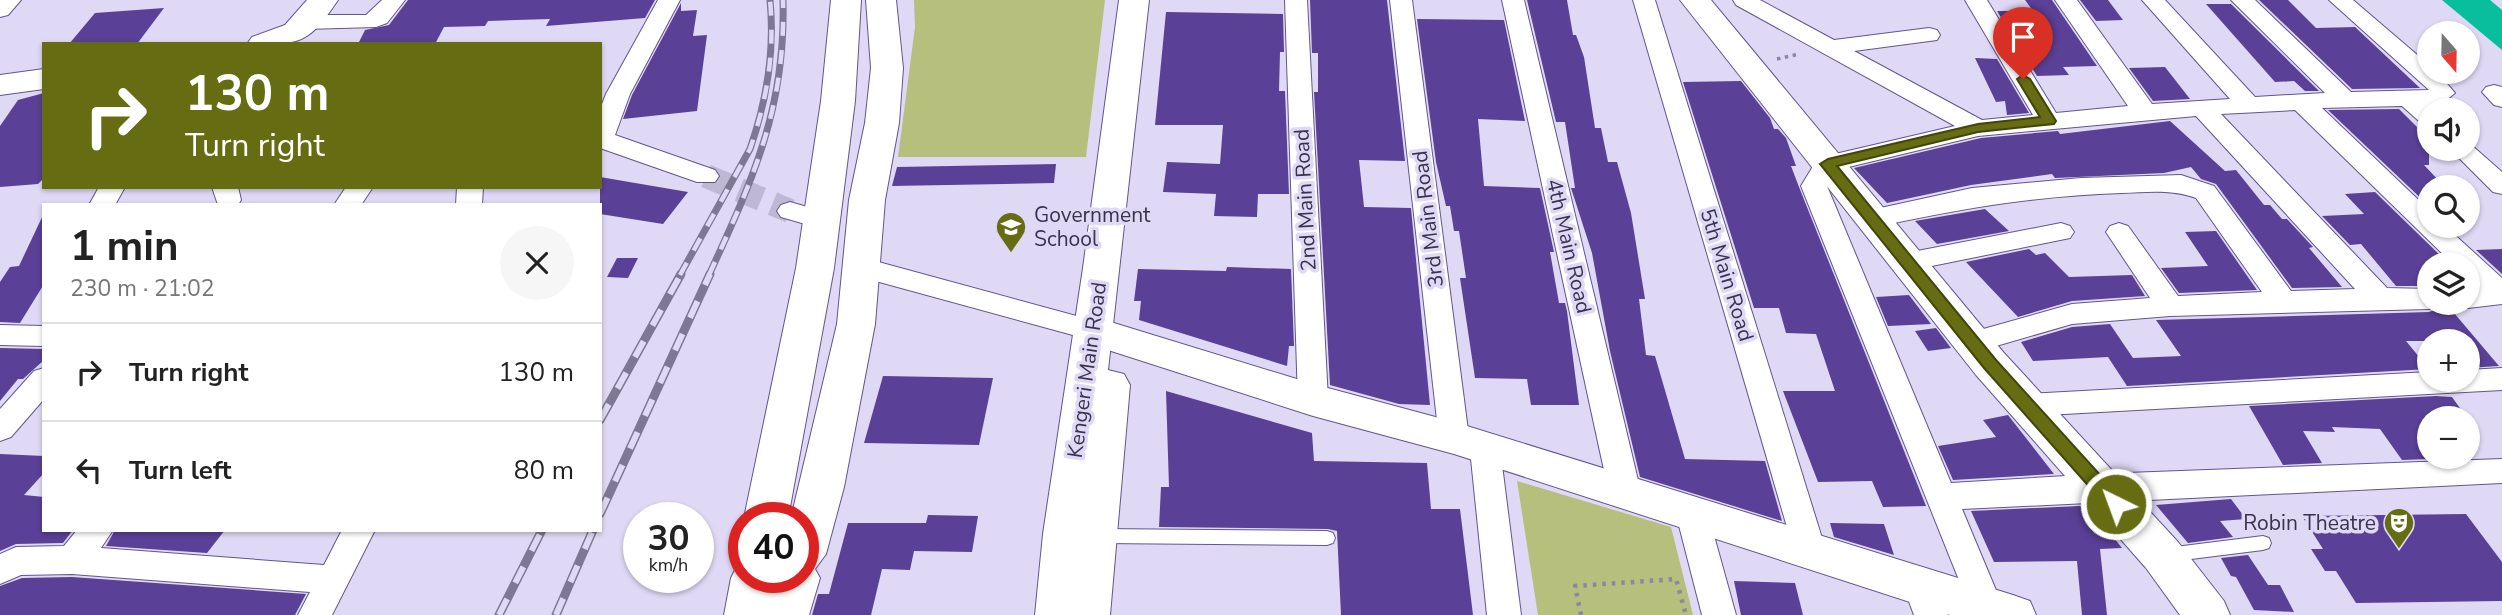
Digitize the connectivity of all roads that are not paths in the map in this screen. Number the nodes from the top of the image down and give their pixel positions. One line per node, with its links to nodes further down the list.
1 (10, 0): 19 (street)
2 (394, 0): 20 (street)
3 (669, 0): 35 (street)
4 (846, 0): 68 (street)
5 (881, 0): 47 (street)
6 (1134, 0): 54 (street, Kengeri Main Road)
7 (1149, 0): 54 (street, Kengeri Main Road)
8 (1296, 0): 60 (street, 2nd Main Road)
9 (1401, 0): 63 (street, 3rd Main Road)
10 (1513, 0): 66 (street, 4th Main Road)
11 (1644, 0): 76 (street, 5th Main Road)
12 (1695, 0): 38 (street)
13 (1744, 0): 23 (street)
14 (1976, 0): 33 (street)
15 (2066, 0): 32 (street)
16 (2153, 0): 29 (street)
17 (2242, 0): 27 (street)
18 (2340, 0): 26 (street)
19 (0, 10)
20 (314, 11): 22 (street)
21 (1929, 35): 23 (street)
22 (268, 42)
23 (1830, 47): 34 (street)
24 (42, 79): 25 (street)
25 (0, 85)
26 (2409, 98): 27 (street); 30 (street)
27 (2344, 99): 28 (street)
28 (2301, 102): 29 (street); 41 (street)
29 (2249, 105): 31 (street)
30 (2417, 106)
31 (2202, 108): 32 (street); 50 (street)
32 (2144, 111): 33 (street)
33 (2049, 121): 34 (street)
34 (1978, 128): 38 (street)
35 (602, 136)
36 (602, 139): 39 (street)
37 (2475, 161): 40 (street)
38 (1828, 164): 42 (street); 67 (street)
39 (706, 176)
40 (2502, 186)
41 (2417, 214)
42 (1871, 219): 46 (street); 52 (street)
43 (2061, 232): 46 (street)
44 (2119, 232): 53 (street)
45 (2442, 238): 48 (street)
46 (1907, 262): 57 (street)
47 (860, 267): 54 (street); 69 (street)
48 (2502, 294): 49 (street)
49 (2480, 297)
50 (2380, 298): 51 (street); 52 (street)
51 (2417, 299)
52 (2284, 303): 53 (street)
53 (2171, 306): 57 (street)
54 (1103, 333): 60 (street); 73 (street, Kengeri Main Road); 88 (street, Kengeri Main Road)
55 (0, 335): 56 (street)
56 (42, 336)
57 (1972, 342): 61 (street)
58 (2502, 379): 61 (street)
59 (42, 381): 62 (street)
60 (1313, 400): 63 (street)
61 (2026, 405): 65 (street)
62 (0, 429)
63 (1470, 444): 66 (street); 90 (street, 3rd Main Road)
64 (2502, 471): 65 (street)
65 (2100, 487): 67 (street); 77 (street)
66 (1625, 493): 70 (street)
67 (1941, 497): 84 (street)
68 (769, 502)
69 (818, 502)
70 (1692, 514): 76 (street); 91 (street)
71 (95, 532): 78 (street)
72 (358, 532): 80 (street)
73 (1095, 536): 74 (lane); 89 (street, Kengeri Main Road)
74 (1327, 538)
75 (2263, 543): 77 (lane)
76 (1810, 551): 83 (street)
77 (2162, 555): 92 (street)
78 (72, 560): 79 (street); 80 (street)
79 (5, 564)
80 (335, 580): 85 (street)
81 (751, 593): 86 (street)
82 (793, 593): 87 (street)
83 (1926, 600): 84 (street)
84 (1999, 611)
85 (315, 615)
86 (747, 615)
87 (786, 615)
88 (1058, 615)
89 (1087, 615)
90 (1504, 615)
91 (1718, 615)
92 (2207, 615)

